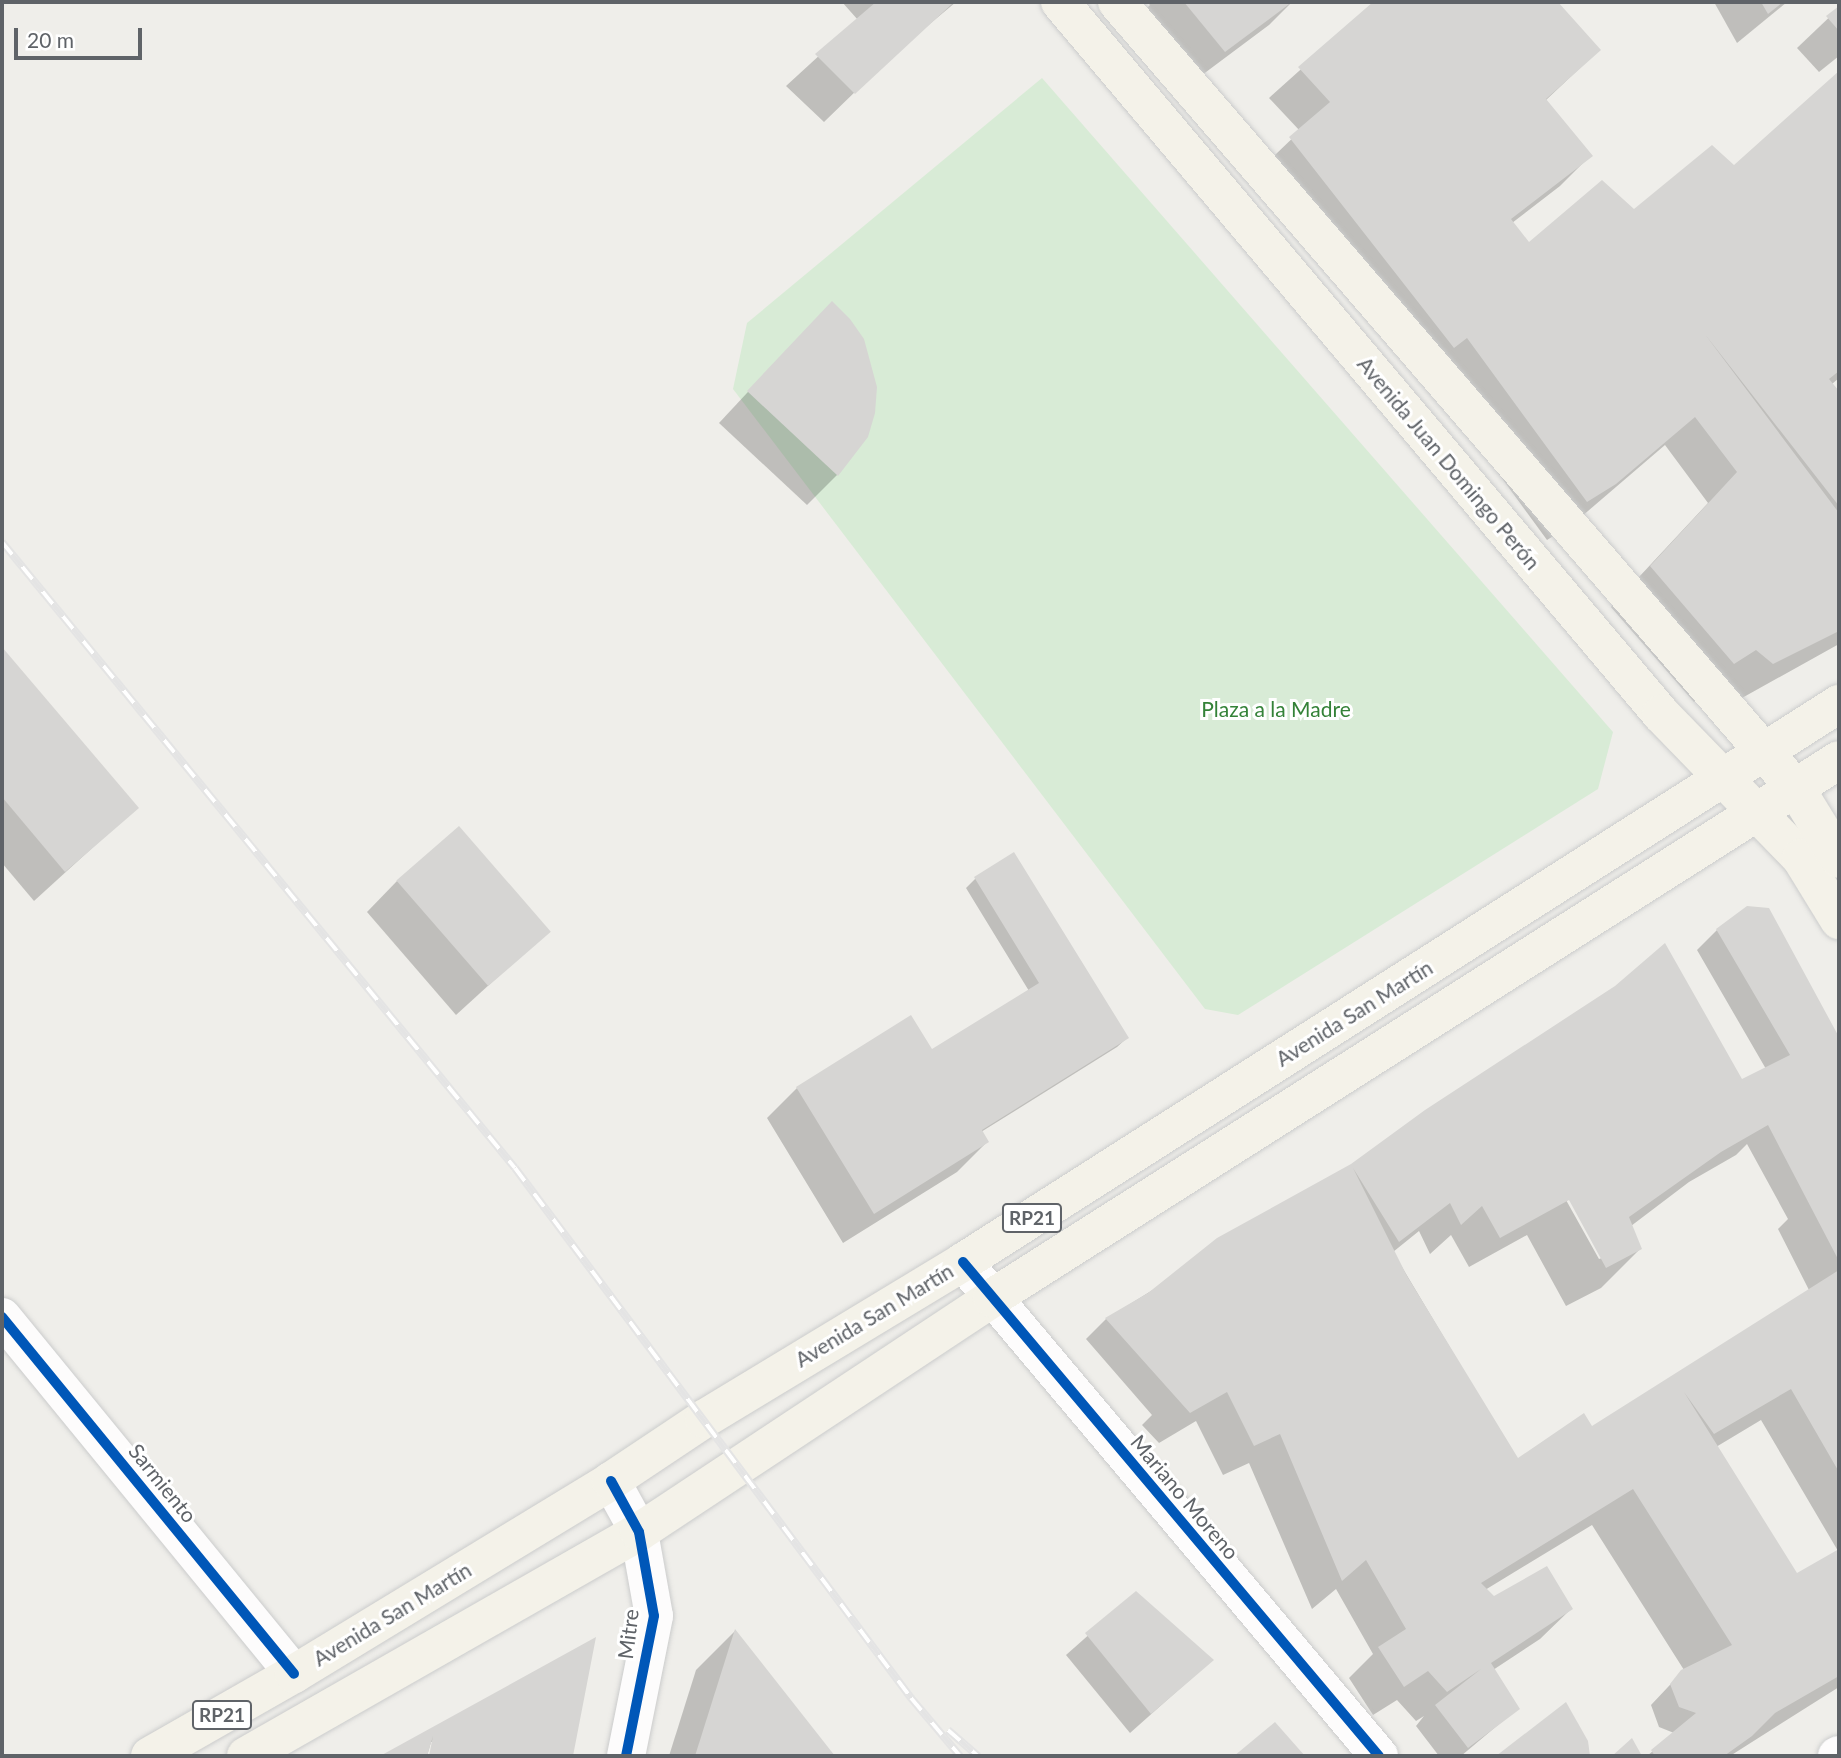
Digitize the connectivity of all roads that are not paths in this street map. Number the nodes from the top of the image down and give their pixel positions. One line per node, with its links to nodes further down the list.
1 (1060, 2): 6 (main road, Avenida Juan Domingo Perón)
2 (1117, 2): 4 (main road)
3 (1839, 704): 4 (main road, Avenida San Martín / RP21)
4 (1764, 754): 6 (main road, Avenida San Martín / RP21); 7 (main road)
5 (1839, 761): 7 (main road, RP21)
6 (1722, 779): 8 (main road, Avenida Juan Domingo Perón); 11 (main road, Avenida San Martín / RP21)
7 (1796, 789): 8 (main road, RP21); 9 (main road)
8 (1756, 814): 10 (main road, Avenida Juan Domingo Perón); 12 (main road, RP21)
9 (1839, 859)
10 (1839, 920)
11 (963, 1262): 12 (street, Mariano Moreno); 14 (main road, Avenida San Martín / RP21)
12 (992, 1298): 15 (main road, RP21); 20 (street, Mariano Moreno)
13 (2, 1317): 16 (street, Sarmiento)
14 (611, 1481): 15 (street, Mitre); 16 (main road, Avenida San Martín / RP21)
15 (639, 1532): 18 (main road, RP21); 19 (street, Mitre)
16 (294, 1674): 17 (main road, Avenida San Martín / RP21)
17 (150, 1756)
18 (246, 1756)
19 (626, 1756)
20 (1379, 1756)

